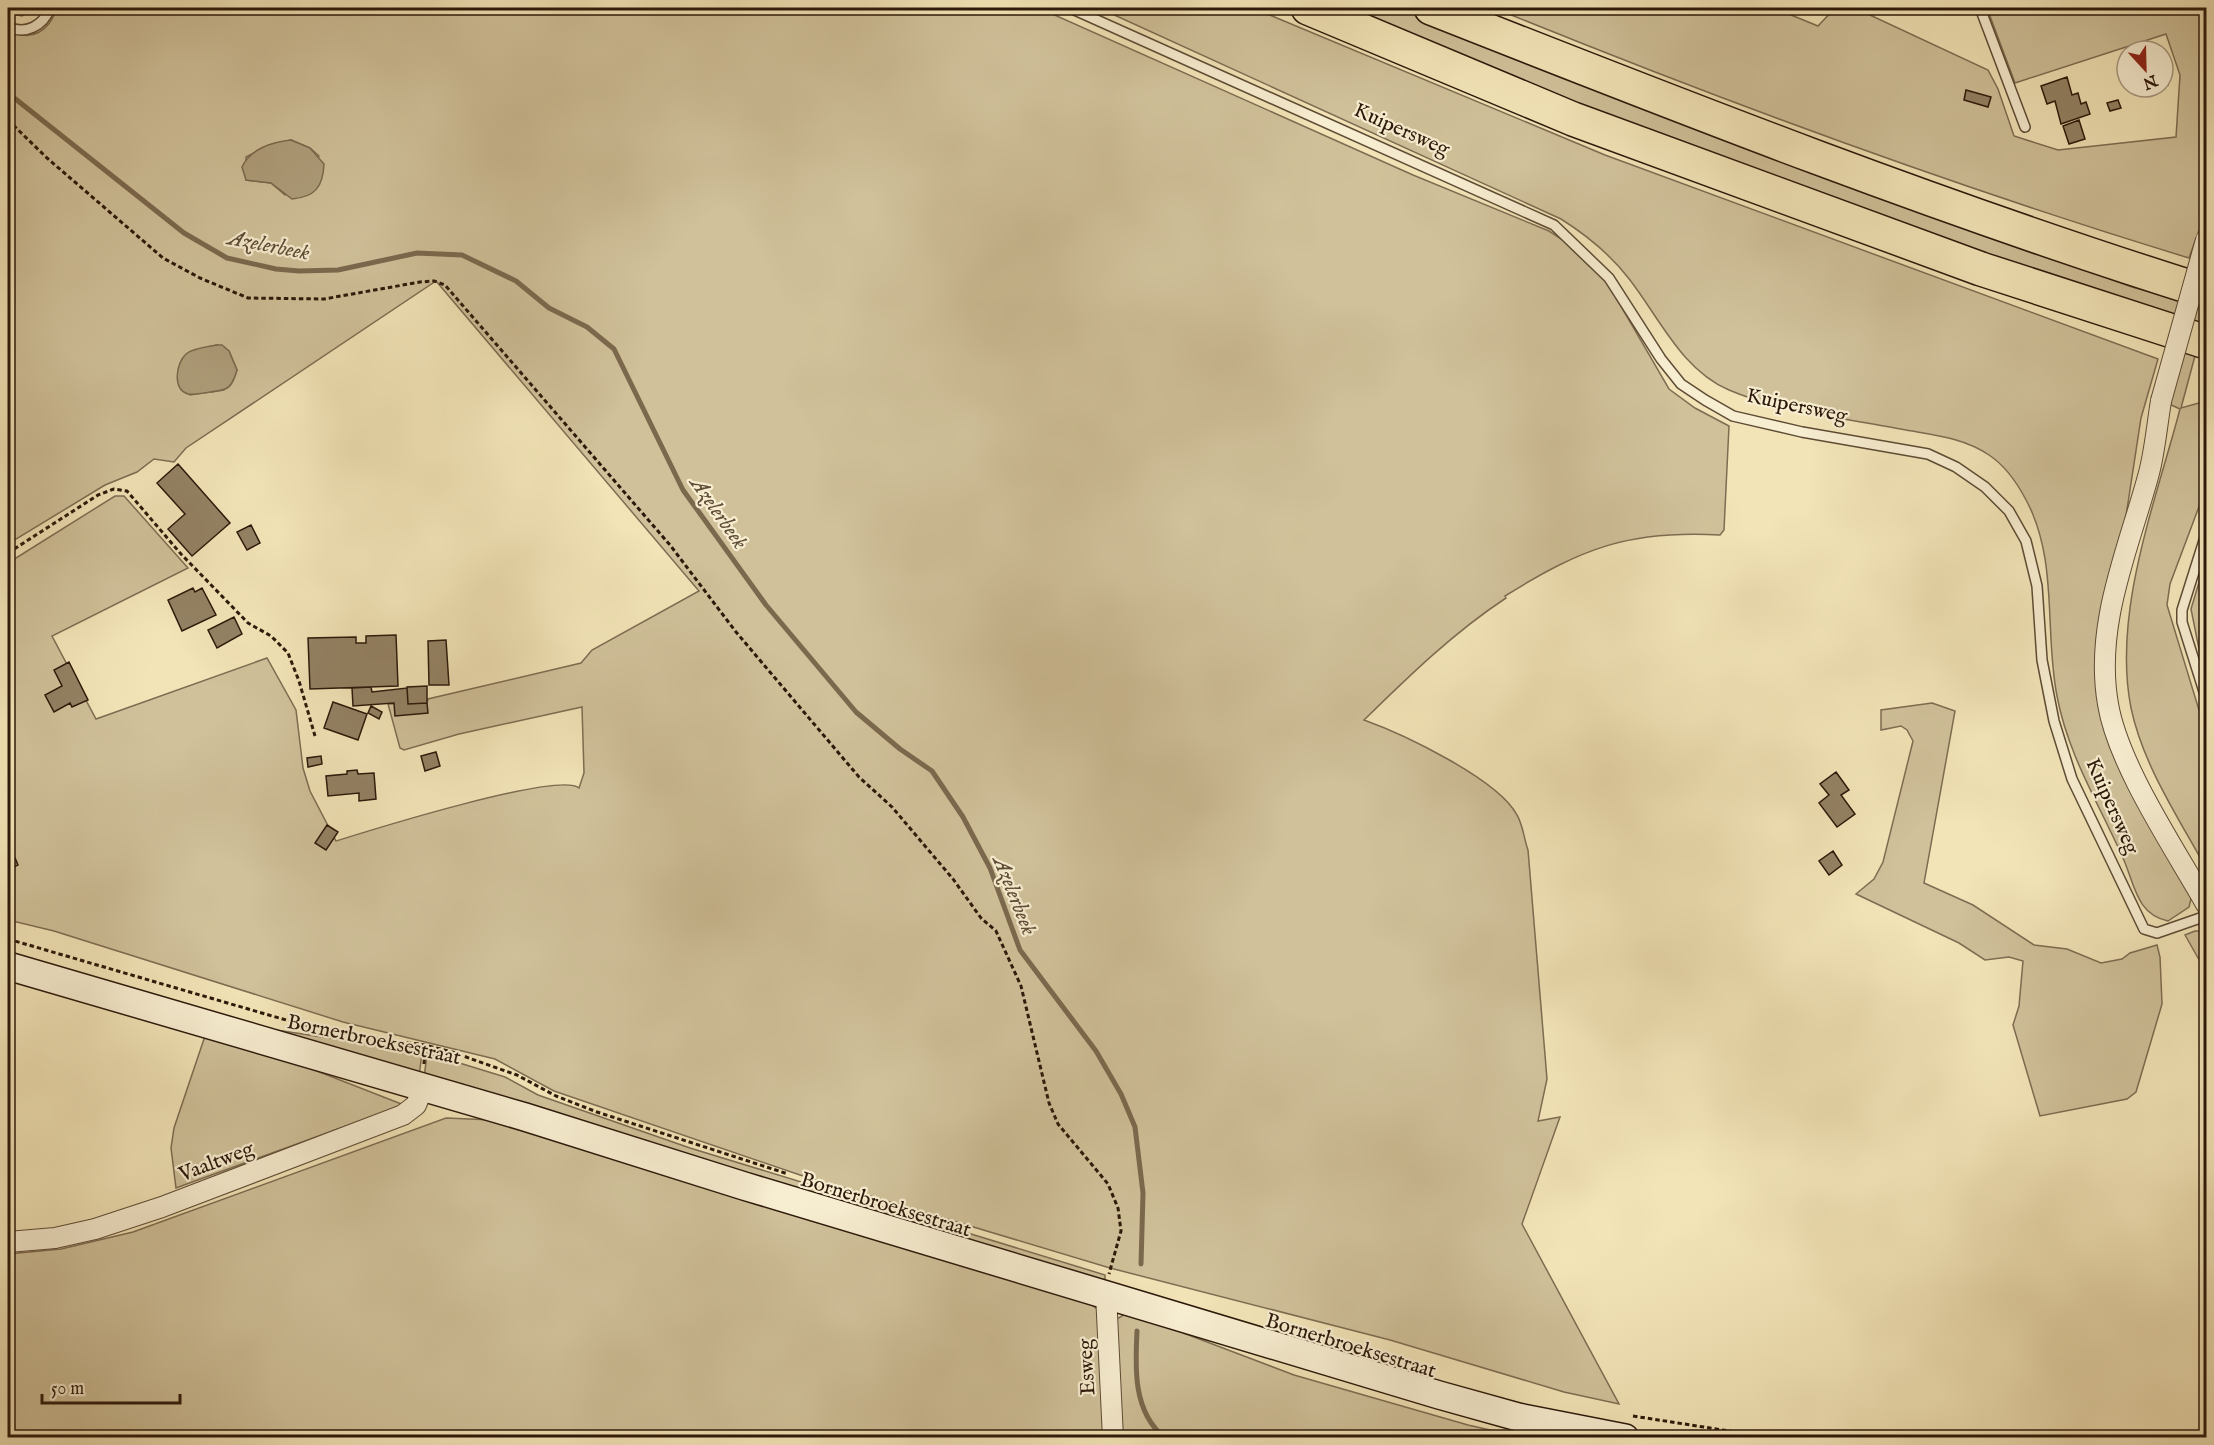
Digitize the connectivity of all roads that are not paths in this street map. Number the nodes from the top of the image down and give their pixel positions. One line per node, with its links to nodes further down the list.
1 (50, 8): 6 (lane)
2 (1070, 8): 14 (lane, Kuipersweg)
3 (1308, 8): 10 (highway)
4 (1431, 8): 9 (highway)
5 (1980, 8): 7 (lane)
6 (8, 27)
7 (2025, 127)
8 (2206, 240): 13 (street, Kuipersweg, bridge)
9 (2206, 292)
10 (2206, 342)
11 (2206, 534): 12 (lane)
12 (2206, 698)
13 (2206, 904)
14 (2206, 916)
15 (8, 966): 16 (main road, Bornerbroeksestraat)
16 (423, 1088): 17 (street, Vaaltweg); 18 (main road, Bornerbroeksestraat)
17 (8, 1242)
18 (1112, 1280): 19 (main road, Bornerbroeksestraat); 20 (street, Esweg)
19 (1626, 1426)
20 (1113, 1437)

